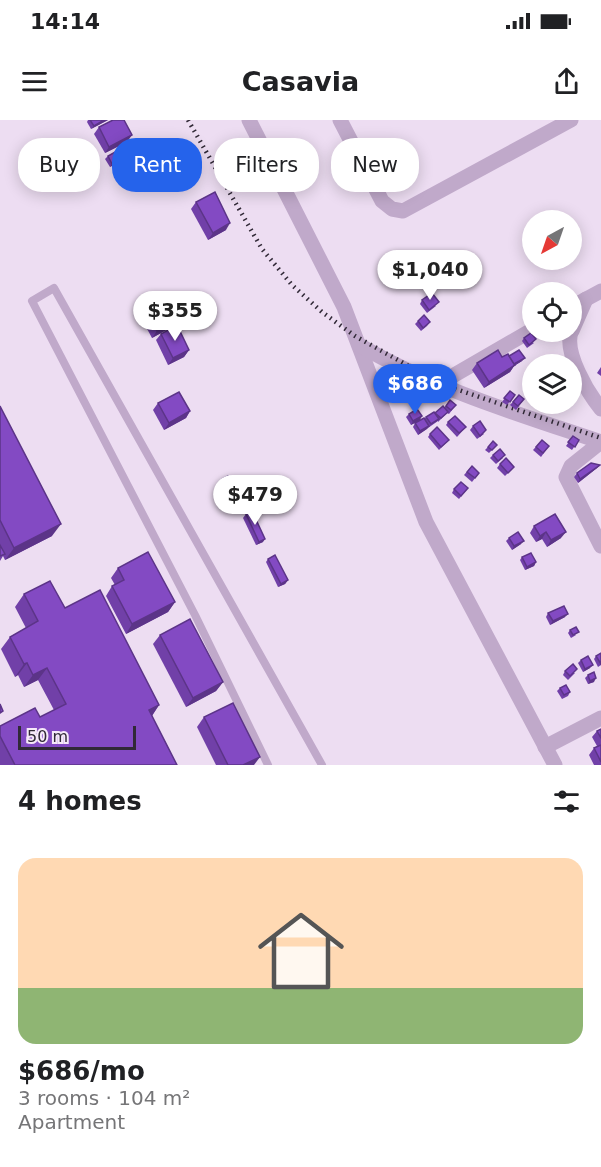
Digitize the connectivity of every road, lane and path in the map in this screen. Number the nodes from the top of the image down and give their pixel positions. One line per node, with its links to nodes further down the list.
1 (249, 120): 10 (street)
2 (340, 120): 3 (street)
3 (571, 120)
4 (601, 291): 5 (street)
5 (586, 299): 6 (street); 7 (street)
6 (582, 301)
7 (582, 308)
8 (522, 336): 11 (street)
9 (570, 342): 12 (street)
10 (359, 345): 11 (street); 15 (street)
11 (437, 385): 13 (street)
12 (601, 409)
13 (601, 546)
14 (601, 718): 15 (street)
15 (545, 747): 18 (street)
16 (268, 765): 17 (lane)
17 (322, 765)
18 (555, 765)

